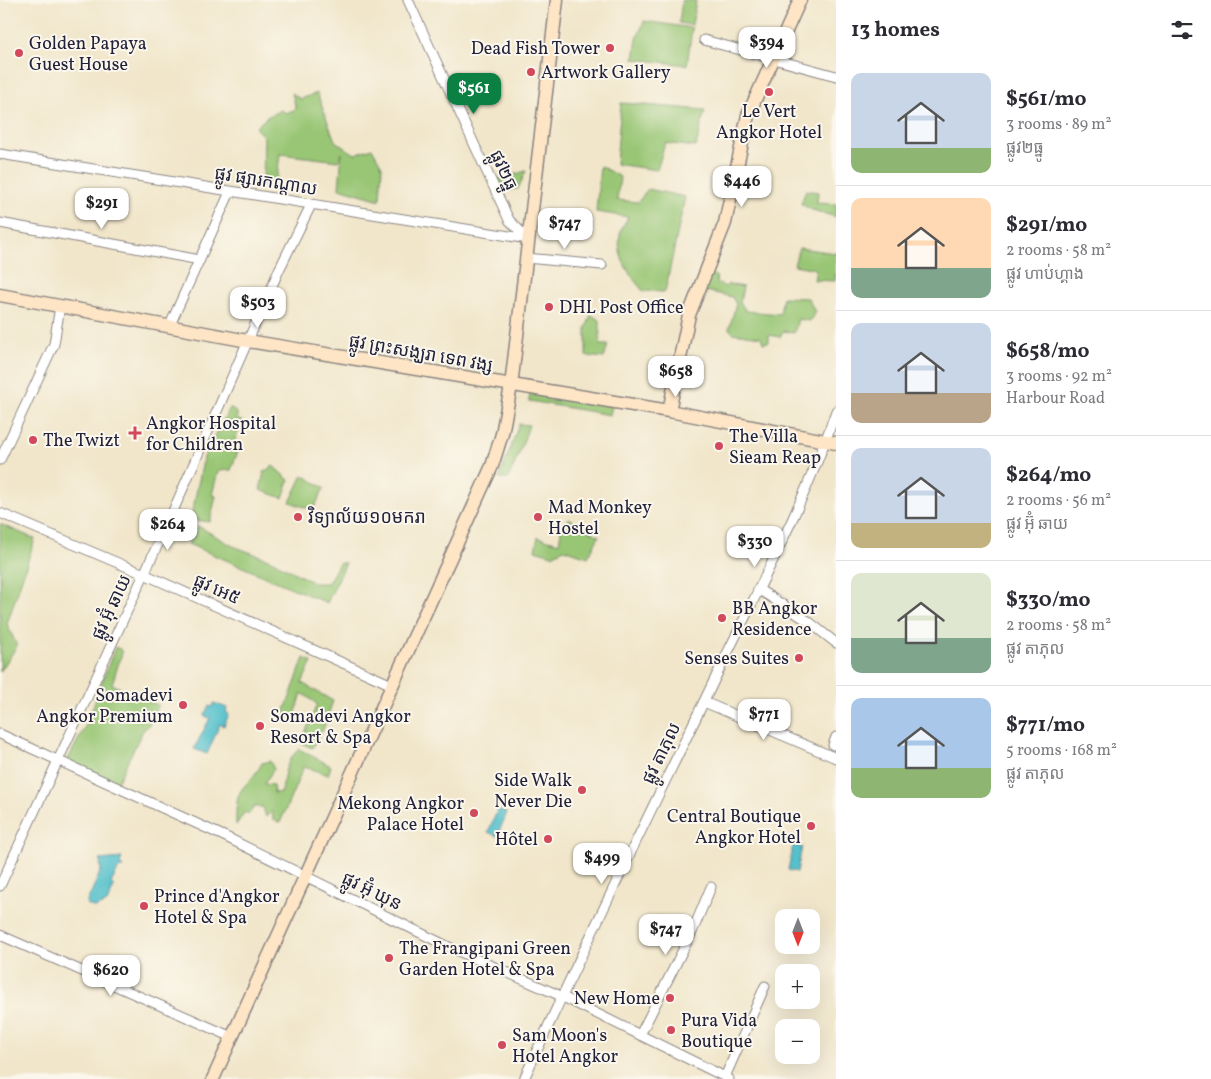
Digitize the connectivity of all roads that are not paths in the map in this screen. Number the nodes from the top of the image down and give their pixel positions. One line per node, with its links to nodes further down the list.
1 (408, 0): 10 (street, ផ្លូវ២ធ្នូ)
2 (557, 0): 13 (street)
3 (800, 0): 5 (street)
4 (704, 40): 5 (street)
5 (772, 58): 6 (street); 22 (street)
6 (836, 76)
7 (0, 154): 8 (street, ផ្លូវ ផ្សារកណ្តាល)
8 (230, 192): 9 (street, ផ្លូវ ផ្សារកណ្តាល); 15 (street)
9 (311, 205): 12 (street, ផ្លូវ ផ្សារកណ្តាល); 20 (street, ផ្លូវ អ៊ុំ ឆាយ)
10 (509, 220): 12 (street); 13 (street, ផ្លូវ២ធ្នូ)
11 (0, 223): 15 (street)
12 (493, 235): 13 (street, ផ្លូវ ផ្សារកណ្តាល)
13 (528, 239): 14 (street)
14 (526, 258): 16 (street); 21 (street)
15 (200, 260): 19 (street)
16 (602, 265)
17 (0, 295): 18 (street, ផ្លូវ ព្រះសង្ឃរា ទេព វង្ស)
18 (60, 306): 19 (street, ផ្លូវ ព្រះសង្ឃរា ទេព វង្ស); 25 (street)
19 (170, 325): 20 (street, ផ្លូវ ព្រះសង្ឃរា ទេព វង្ស)
20 (248, 341): 21 (street, ផ្លូវ ព្រះសង្ឃរា ទេព វង្ស); 27 (street, ផ្លូវ អ៊ុំ ឆាយ)
21 (511, 386): 22 (street, ផ្លូវ ព្រះសង្ឃរា ទេព វង្ស); 30 (street)
22 (669, 411): 24 (street, ផ្លូវ ព្រះសង្ឃរា ទេព វង្ស)
23 (836, 411): 24 (street, ផ្លូវ តាភុល)
24 (831, 442): 28 (street, ផ្លូវ តាភុល)
25 (0, 460)
26 (0, 513): 27 (street, ផ្លូវ អេ៥)
27 (144, 574): 30 (street, ផ្លូវ អេ៥); 34 (street, ផ្លូវ អ៊ុំ ឆាយ)
28 (758, 589): 29 (street); 31 (street, ផ្លូវ តាភុល)
29 (836, 643)
30 (392, 685): 35 (street)
31 (704, 702): 33 (street); 40 (street, ផ្លូវ តាភុល)
32 (0, 734): 34 (street, ផ្លូវ អ៊ុំ ឃុន)
33 (836, 758)
34 (57, 761): 35 (street, ផ្លូវ អ៊ុំ ឃុន); 36 (street, ផ្លូវ អ៊ុំ ឆាយ)
35 (305, 876): 40 (street, ផ្លូវ អ៊ុំ ឃុន); 42 (street)
36 (0, 886)
37 (712, 887): 41 (street)
38 (0, 934): 42 (street)
39 (764, 986): 43 (street)
40 (561, 996): 41 (street, ផ្លូវ អ៊ុំ ឃុន); 45 (street, ផ្លូវ តាភុល)
41 (640, 1035): 43 (street, ផ្លូវ អ៊ុំ ឃុន)
42 (232, 1037): 44 (street)
43 (727, 1078)
44 (214, 1079)
45 (524, 1079)

